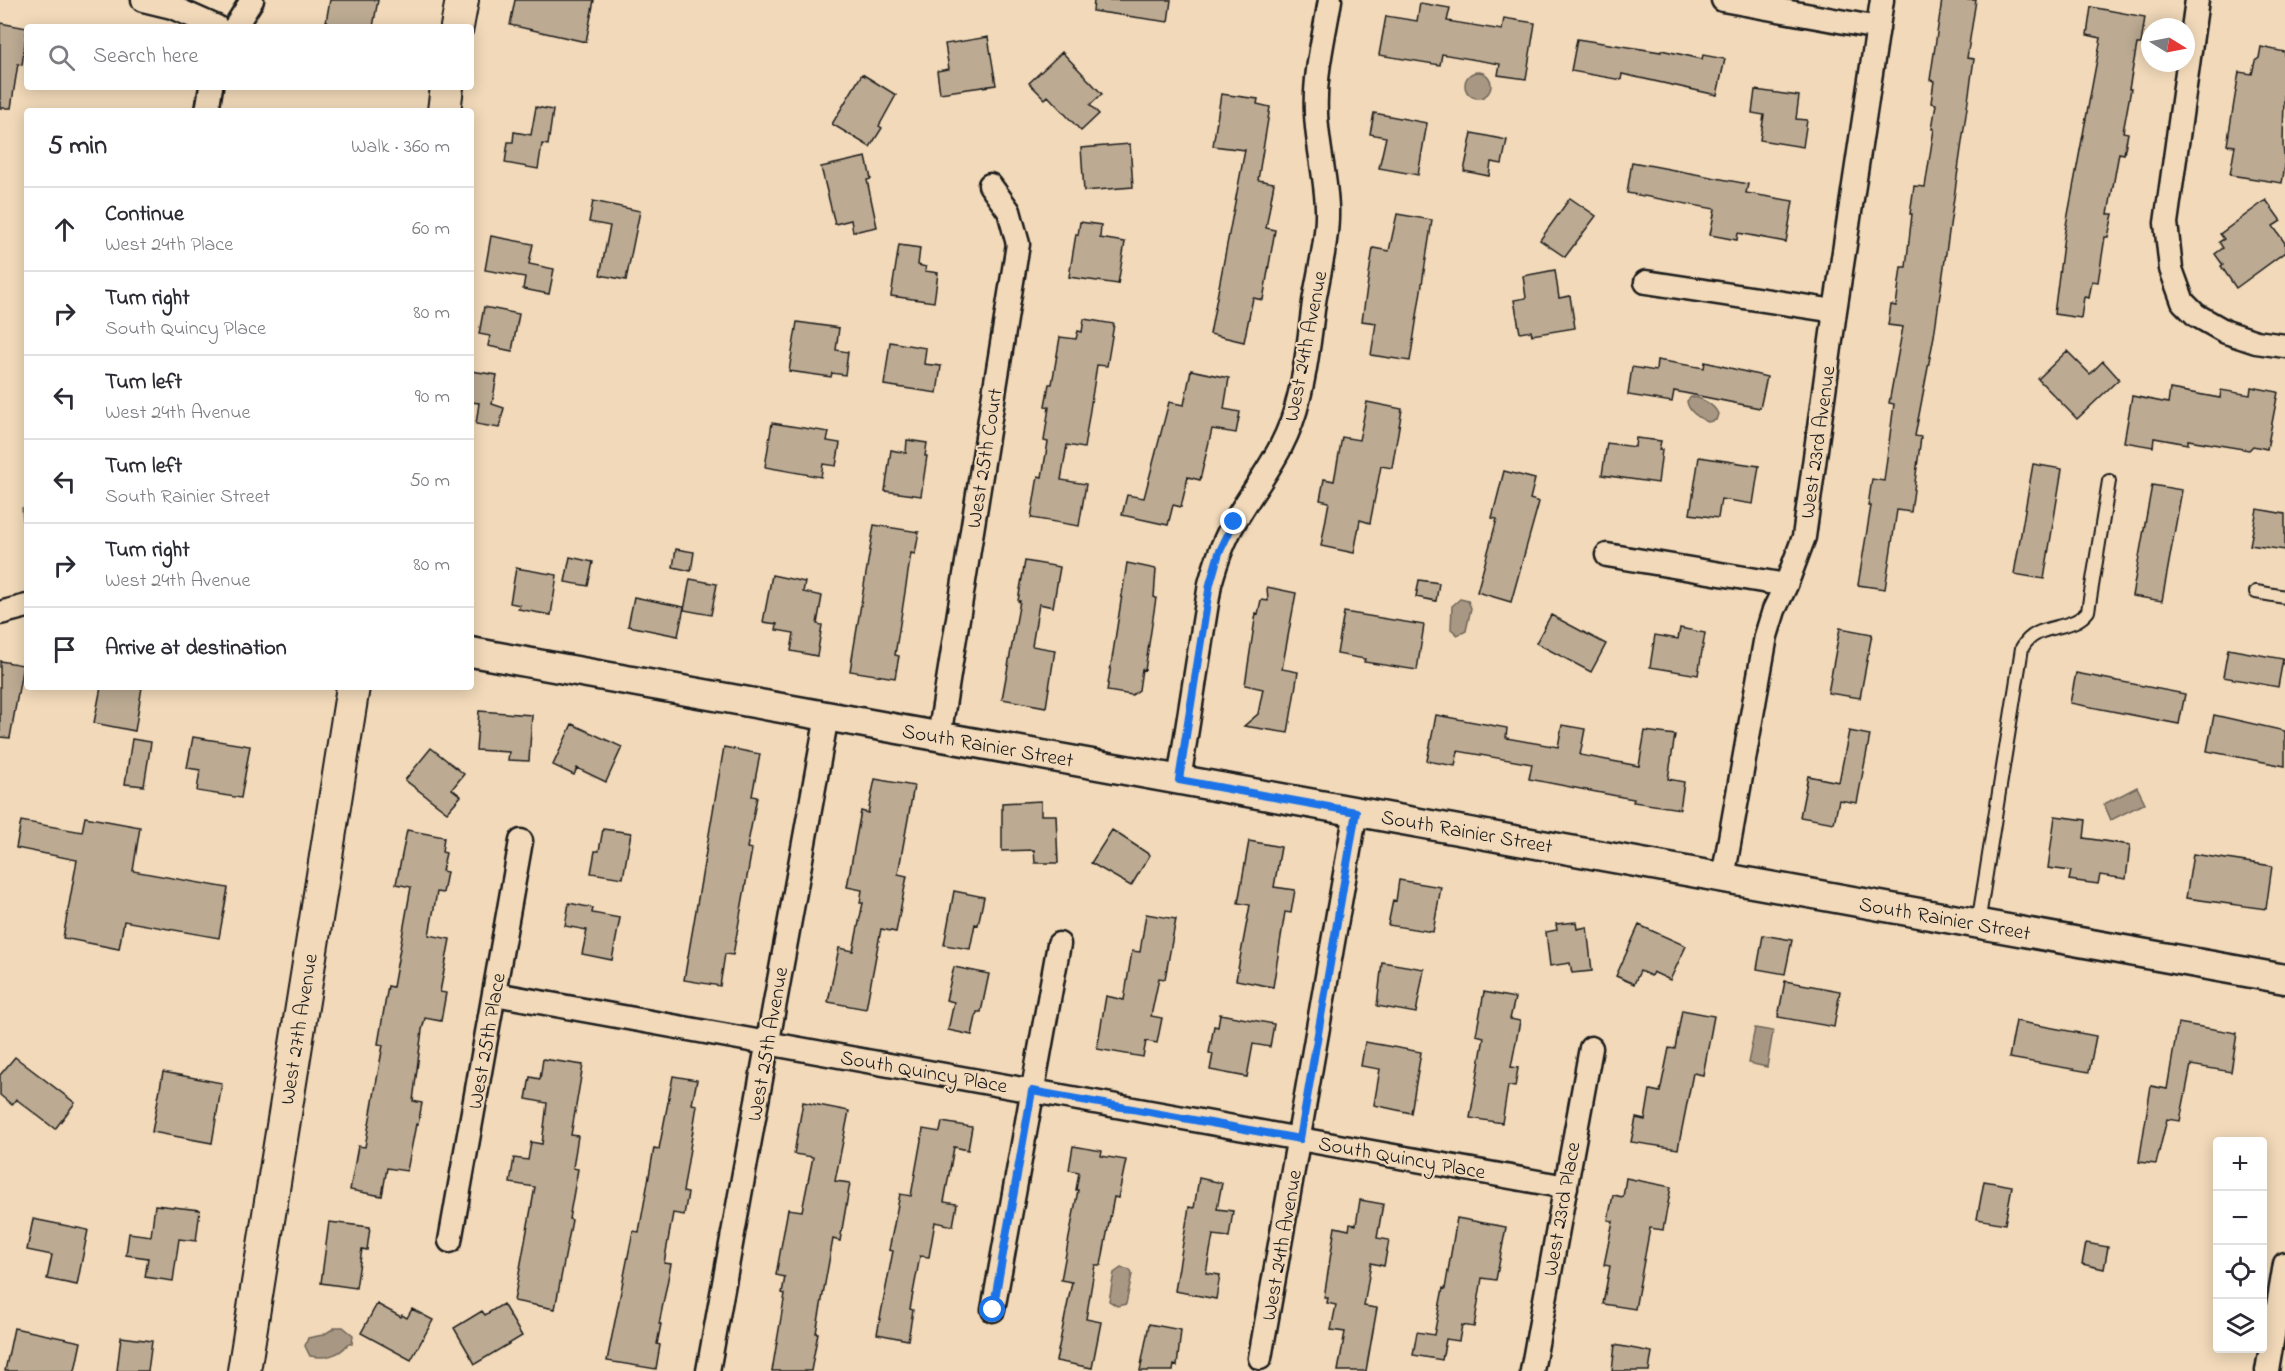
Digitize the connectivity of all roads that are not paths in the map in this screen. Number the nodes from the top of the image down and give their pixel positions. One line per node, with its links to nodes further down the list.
1 (143, 0): 8 (street)
2 (252, 0): 9 (street)
3 (462, 0): 10 (main road)
4 (1330, 0): 31 (street, West 24th Avenue)
5 (1724, 0): 11 (street)
6 (1882, 0): 11 (street, West 23rd Avenue)
7 (2197, 0): 19 (street)
8 (210, 24)
9 (237, 24)
10 (458, 24)
11 (1878, 28): 18 (street, West 23rd Avenue)
12 (210, 90): 14 (street)
13 (447, 90): 15 (main road)
14 (208, 108)
15 (444, 108)
16 (990, 185): 30 (street, West 25th Court)
17 (1646, 282): 18 (street)
18 (1835, 311): 22 (street, West 23rd Avenue)
19 (2285, 346)
20 (2109, 481): 35 (lane)
21 (1607, 555): 22 (street)
22 (1786, 585): 34 (street, West 23rd Avenue)
23 (2256, 592): 24 (lane)
24 (2285, 597)
25 (24, 607): 26 (street)
26 (0, 613)
27 (474, 653): 29 (street, South Rainier Street)
28 (353, 690): 48 (main road, West 27th Avenue)
29 (827, 716): 30 (street, South Rainier Street); 39 (street, West 25th Avenue)
30 (939, 737): 31 (street, South Rainier Street)
31 (1179, 780): 32 (street, South Rainier Street)
32 (1356, 812): 34 (street, South Rainier Street); 42 (street, West 24th Avenue)
33 (521, 841): 38 (street, West 25th Place)
34 (1723, 878): 35 (street, South Rainier Street)
35 (1978, 924): 37 (street, South Rainier Street)
36 (1059, 944): 41 (street)
37 (2285, 979)
38 (495, 994): 39 (street, South Quincy Place); 44 (street, West 25th Place)
39 (767, 1043): 41 (street, South Quincy Place); 49 (street, West 25th Avenue)
40 (1591, 1048): 43 (street, West 23rd Place)
41 (1032, 1091): 42 (street, South Quincy Place); 46 (street)
42 (1300, 1139): 43 (street, South Quincy Place); 47 (street, West 24th Avenue)
43 (1566, 1187): 50 (street, West 23rd Place)
44 (450, 1241)
45 (2285, 1264): 51 (street)
46 (993, 1310)
47 (1260, 1358)
48 (244, 1371)
49 (708, 1371)
50 (1532, 1371)
51 (2267, 1371)

